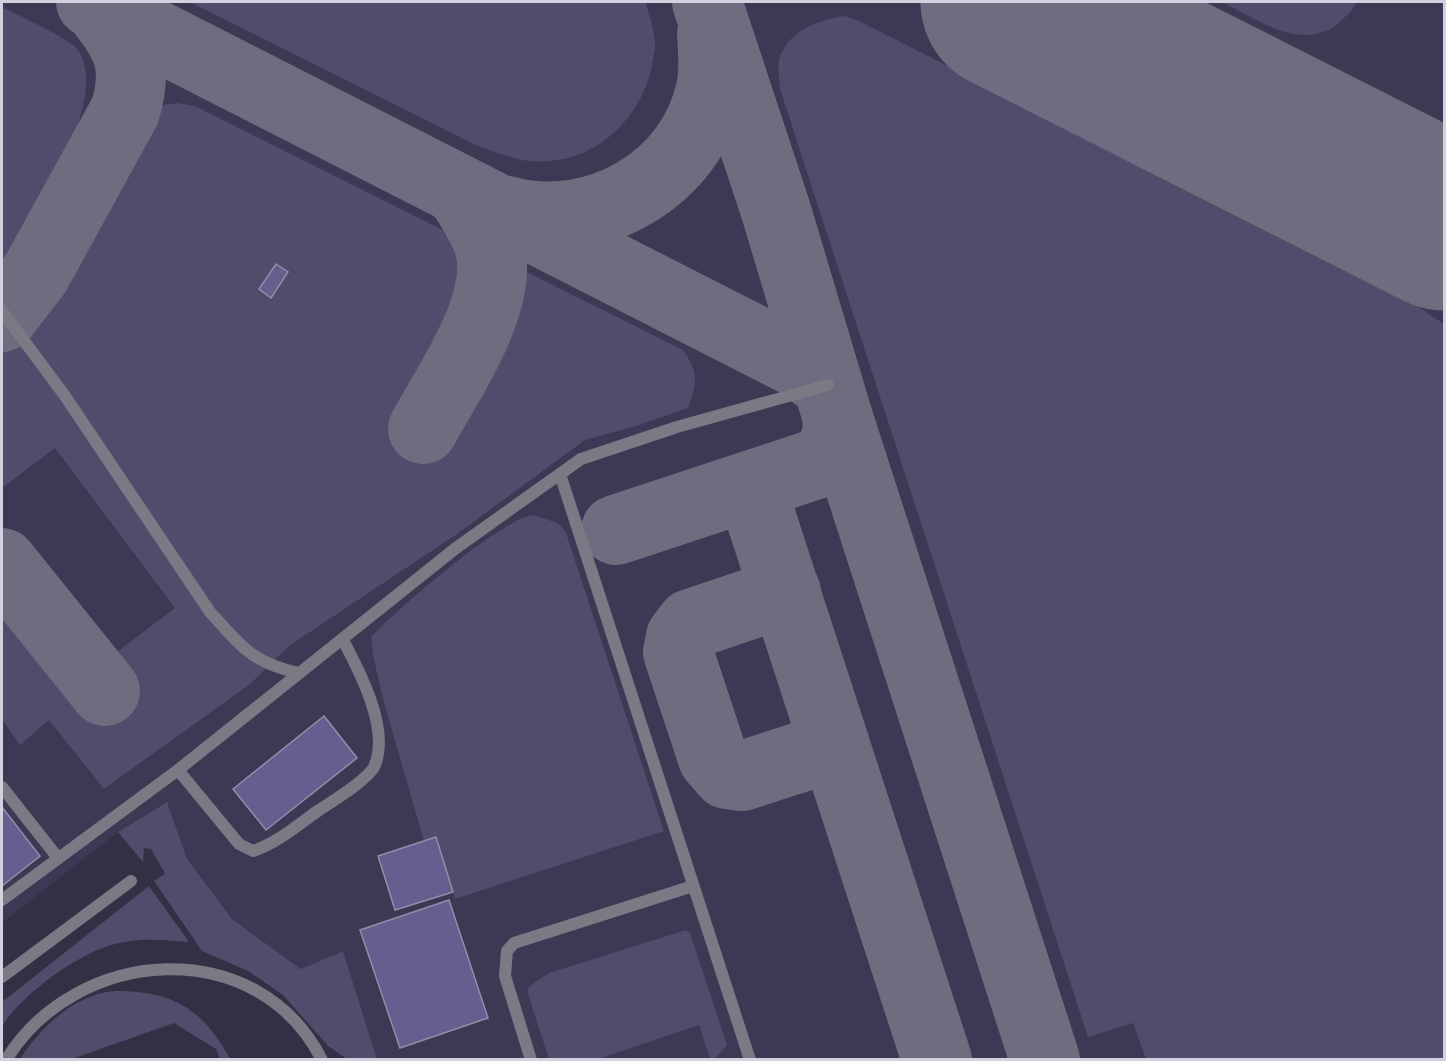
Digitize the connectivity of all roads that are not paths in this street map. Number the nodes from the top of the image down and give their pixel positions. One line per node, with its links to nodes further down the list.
1 (2, 311): 5 (lane)
2 (828, 385): 3 (lane)
3 (560, 474): 4 (lane); 10 (lane)
4 (343, 640): 5 (lane); 6 (lane)
5 (299, 673): 6 (lane)
6 (178, 770): 8 (lane)
7 (2, 787): 8 (lane)
8 (58, 858): 11 (lane)
9 (131, 881): 12 (lane)
10 (693, 886): 15 (lane); 16 (lane)
11 (2, 900)
12 (2, 976)
13 (6, 1059): 14 (lane)
14 (322, 1059)
15 (531, 1059)
16 (750, 1059)

